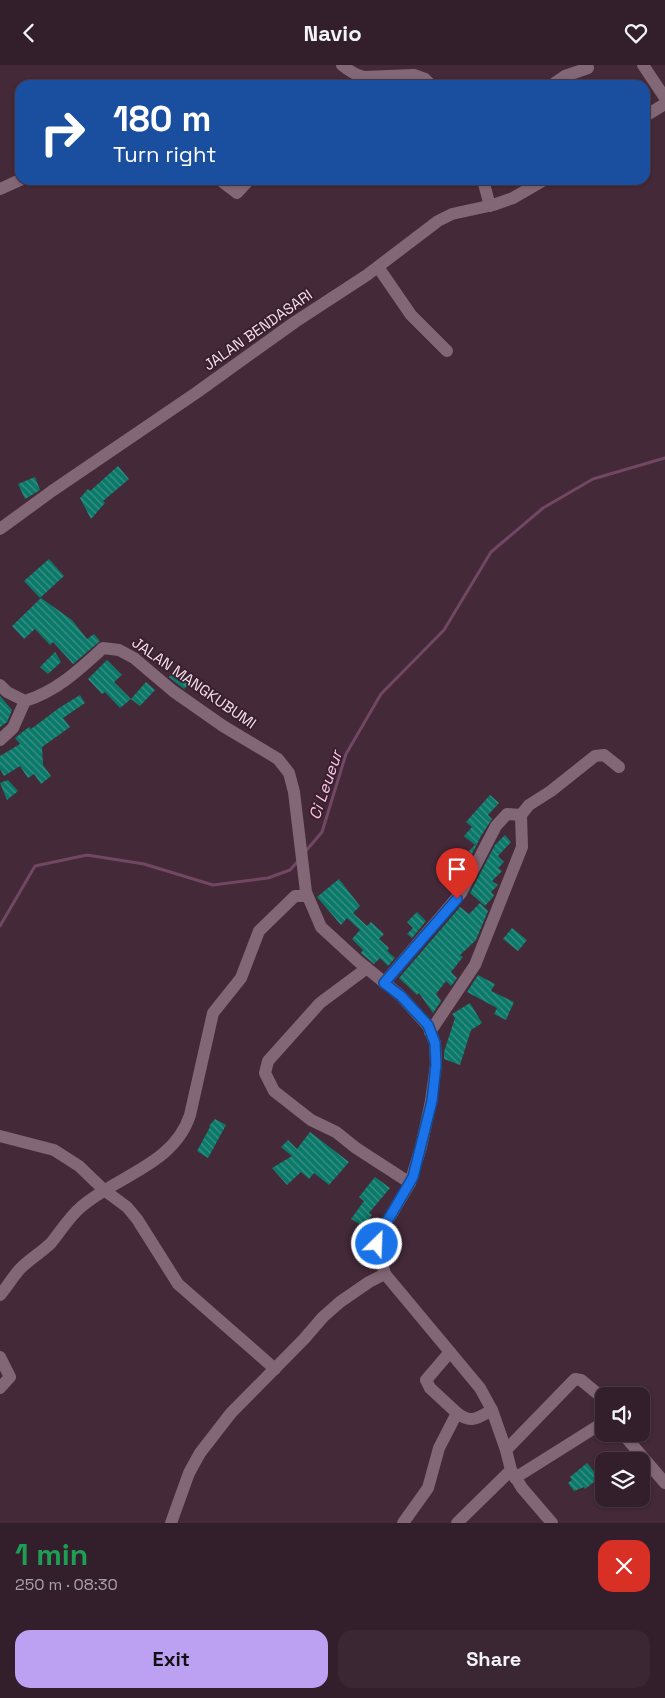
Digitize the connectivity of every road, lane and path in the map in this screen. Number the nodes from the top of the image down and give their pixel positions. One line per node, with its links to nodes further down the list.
1 (342, 65): 5 (street)
2 (420, 65): 8 (street)
3 (643, 65): 10 (street)
4 (588, 68): 9 (street)
5 (359, 80)
6 (369, 80): 7 (street)
7 (424, 80)
8 (428, 80)
9 (559, 80)
10 (665, 98)
11 (665, 104): 12 (street)
12 (650, 113)
13 (15, 182): 18 (street)
14 (227, 185): 15 (street)
15 (244, 185)
16 (484, 185): 19 (street)
17 (535, 185): 19 (street, JALAN BENDASARI)
18 (0, 189)
19 (490, 206): 20 (street, JALAN BENDASARI)
20 (378, 267): 21 (street); 22 (street, JALAN BENDASARI)
21 (447, 351)
22 (0, 529)
23 (0, 685): 24 (street)
24 (25, 701): 25 (street); 28 (street, JALAN MANGKUBUMI)
25 (0, 740)
26 (619, 767): 27 (street)
27 (521, 815): 30 (street); 31 (street)
28 (306, 894): 29 (street, JALAN MANGKUBUMI); 34 (street)
29 (367, 969): 30 (street, JALAN MANGKUBUMI); 33 (street)
30 (384, 983): 31 (street, JALAN MANGKUBUMI)
31 (430, 1032): 33 (street, JALAN MANGKUBUMI)
32 (0, 1135): 34 (street)
33 (410, 1183): 35 (street, JALAN MANGKUBUMI)
34 (104, 1190): 36 (street); 39 (street)
35 (385, 1274): 37 (street, JALAN MANGKUBUMI); 39 (street)
36 (0, 1295)
37 (450, 1352): 42 (street, JALAN MANGKUBUMI); 43 (street)
38 (0, 1357): 40 (street)
39 (274, 1369): 49 (street)
40 (0, 1388)
41 (595, 1392): 46 (street)
42 (492, 1410): 43 (street); 46 (street, JALAN MANGKUBUMI)
43 (457, 1413): 50 (street)
44 (595, 1427): 47 (street)
45 (630, 1442): 48 (street)
46 (506, 1450): 47 (street, JALAN MANGKUBUMI)
47 (513, 1474): 51 (street); 52 (street, JALAN MANGKUBUMI)
48 (665, 1483)
49 (171, 1523)
50 (403, 1523)
51 (457, 1523)
52 (552, 1523)

